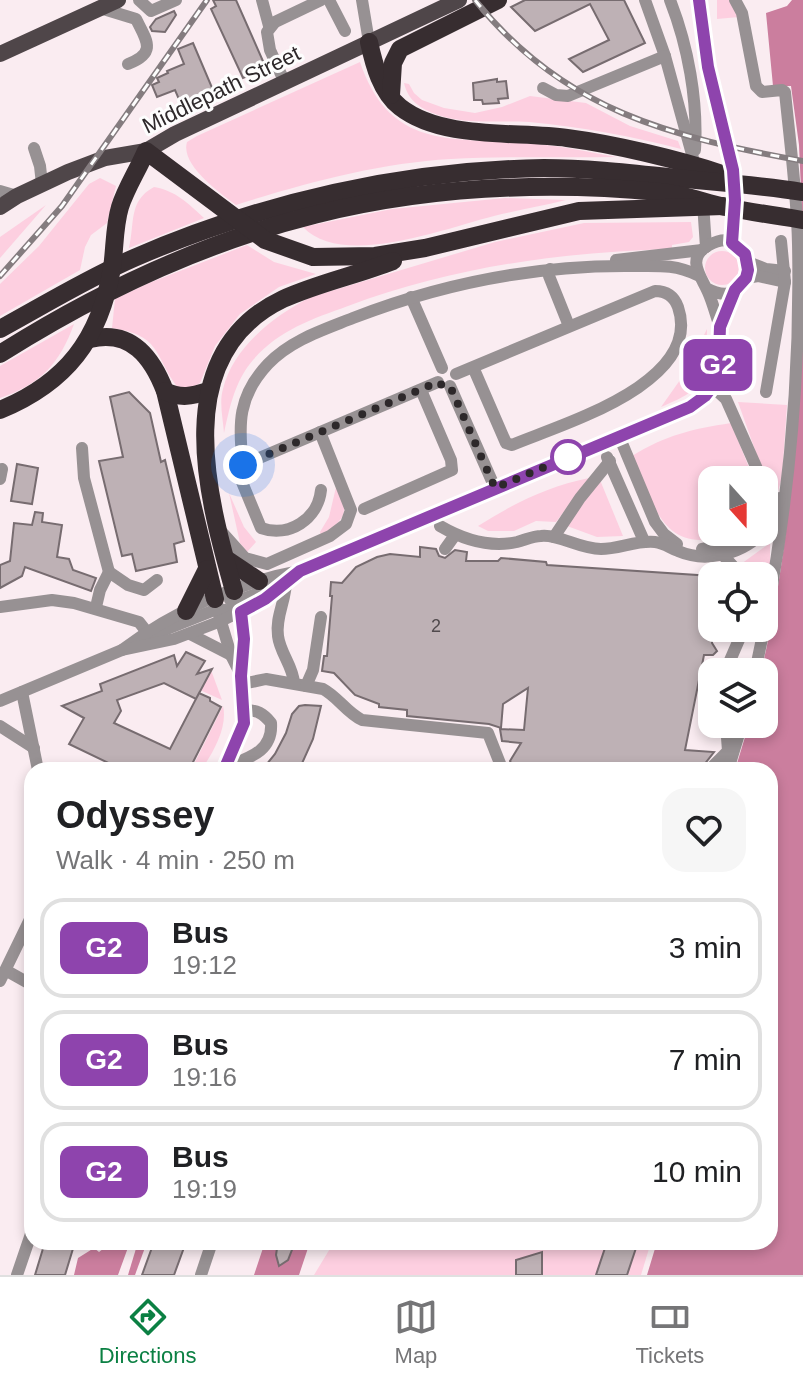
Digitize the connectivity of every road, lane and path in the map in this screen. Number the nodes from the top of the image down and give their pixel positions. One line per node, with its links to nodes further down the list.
1 (118, 0): 14 (main road)
2 (139, 0): 3 (street)
3 (176, 0)
4 (262, 0): 15 (street)
5 (321, 0): 15 (street)
6 (329, 0): 16 (street)
7 (362, 0): 17 (street)
8 (459, 0): 17 (main road, Middlepath Street)
9 (498, 0): 23 (highway)
10 (645, 0): 19 (street)
11 (699, 0): 33 (street)
12 (735, 0): 63 (street)
13 (670, 1): 26 (street)
14 (100, 8): 18 (main road); 20 (street)
15 (269, 26): 21 (street)
16 (345, 31)
17 (369, 42): 21 (main road, Middlepath Street); 23 (highway)
18 (0, 54)
19 (665, 56): 22 (street); 26 (street)
20 (128, 64)
21 (285, 83): 25 (main road, Middlepath Street)
22 (543, 88)
23 (391, 95): 28 (highway)
24 (34, 148): 27 (street)
25 (146, 151): 27 (main road, Middlepath Street); 34 (highway); 48 (highway)
26 (694, 161): 35 (street)
27 (42, 184): 30 (main road, Middlepath Street)
28 (663, 184): 29 (highway); 31 (highway); 34 (highway); 47 (highway); 49 (highway)
29 (803, 192)
30 (4, 201)
31 (803, 220)
32 (781, 241): 40 (street)
33 (732, 243): 35 (street); 36 (street)
34 (425, 248): 55 (highway)
35 (704, 249): 37 (street); 39 (street)
36 (748, 262): 40 (street); 41 (street)
37 (598, 266): 38 (street); 39 (street)
38 (550, 269): 44 (street); 45 (street)
39 (697, 275): 42 (street)
40 (785, 276): 41 (street); 56 (street)
41 (746, 278): 43 (street)
42 (706, 288): 43 (street); 46 (street)
43 (735, 290): 46 (street)
44 (411, 297): 51 (street); 61 (street)
45 (569, 326): 50 (street); 50 (street)
46 (720, 327): 52 (street)
47 (0, 329)
48 (90, 339): 54 (highway); 57 (highway)
49 (0, 354)
50 (473, 367): 51 (street)
51 (448, 381): 53 (street); 64 (street)
52 (713, 387): 59 (street); 62 (street)
53 (421, 390): 58 (street); 67 (street)
54 (165, 391): 55 (highway); 79 (highway)
55 (208, 391): 69 (highway)
56 (766, 392)
57 (0, 410)
58 (320, 432): 61 (street); 69 (street)
59 (619, 436): 64 (street); 76 (street)
60 (82, 448): 80 (street)
61 (243, 465): 65 (street)
62 (756, 466)
63 (787, 482): 66 (street); 95 (street)
64 (495, 488): 83 (street)
65 (321, 490)
66 (778, 500)
67 (364, 509)
68 (440, 526): 70 (street)
69 (218, 528): 77 (highway)
70 (455, 535): 71 (street); 75 (street)
71 (554, 537): 72 (street); 72 (street)
72 (644, 541): 76 (street)
73 (727, 546): 76 (street)
74 (740, 546): 76 (street)
75 (445, 549)
76 (719, 551): 78 (street)
77 (226, 559): 82 (highway); 84 (highway)
78 (729, 562)
79 (207, 569): 87 (highway); 88 (highway)
80 (109, 572): 81 (street); 86 (street)
81 (157, 580)
82 (259, 581): 83 (street); 84 (street)
83 (284, 581): 84 (street); 98 (street)
84 (237, 601): 87 (street); 87 (street); 97 (street)
85 (0, 607): 86 (street)
86 (96, 607): 91 (street)
87 (218, 610): 88 (street); 90 (street); 91 (street); 94 (street)
88 (186, 611): 91 (street)
89 (321, 617): 98 (street)
90 (190, 634): 91 (street); 94 (street)
91 (147, 637): 99 (street)
92 (737, 642): 93 (street)
93 (732, 653): 95 (street); 96 (street)
94 (231, 655): 97 (street)
95 (758, 657)
96 (730, 658)
97 (242, 680): 98 (street); 101 (street)
98 (300, 685): 109 (street)
99 (22, 692): 100 (street); 105 (street)
100 (0, 701)
101 (244, 710): 107 (street); 108 (street)
102 (0, 726): 105 (street)
103 (727, 738): 110 (street)
104 (738, 738): 111 (street)
105 (34, 748): 106 (street)
106 (37, 762)
107 (228, 762)
108 (239, 762)
109 (499, 762)
110 (717, 762)
111 (730, 762)
112 (24, 932): 113 (street)
113 (3, 976): 114 (street)
114 (24, 983)
115 (26, 1250): 117 (street)
116 (209, 1250): 118 (street)
117 (17, 1275)
118 (201, 1275)

